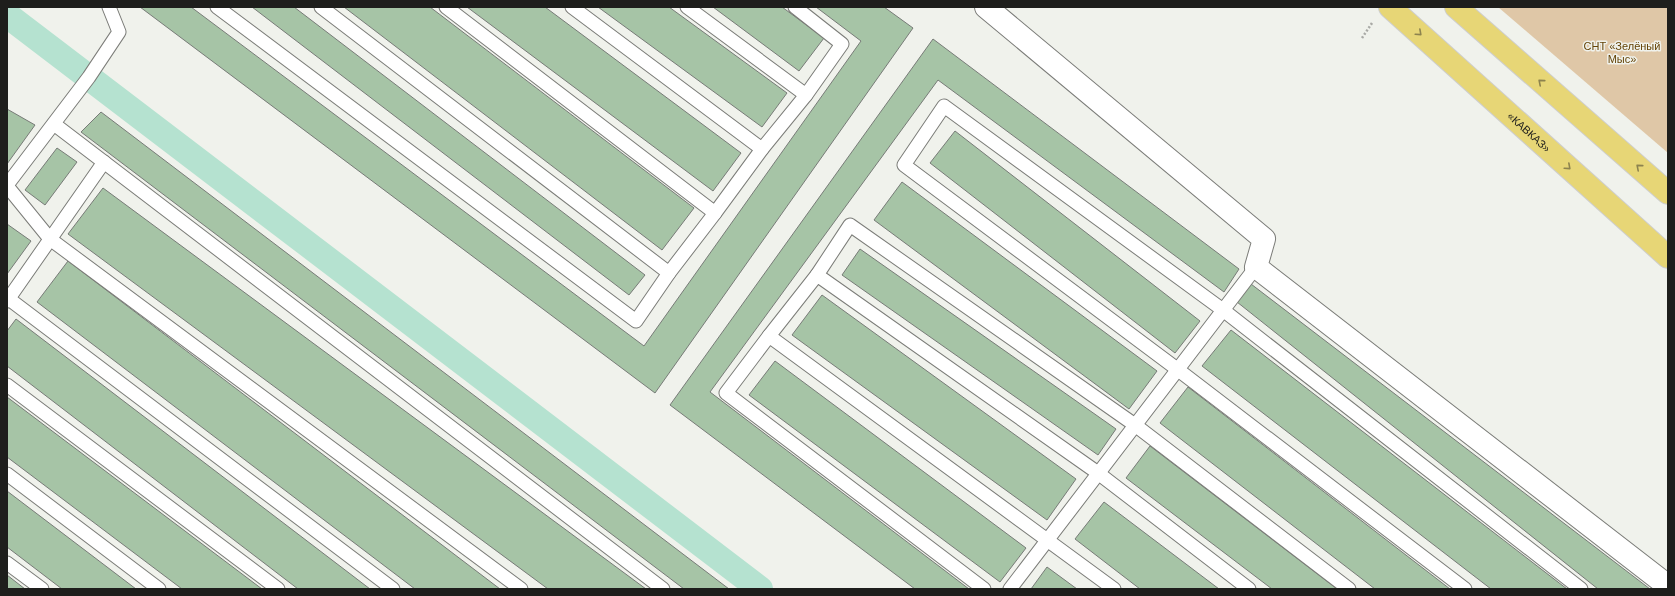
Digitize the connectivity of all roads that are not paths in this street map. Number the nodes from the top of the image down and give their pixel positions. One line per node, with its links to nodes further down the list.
1 (109, 7): 12 (lane)
2 (217, 7): 21 (lane)
3 (321, 7): 21 (lane)
4 (446, 7): 17 (lane)
5 (572, 7): 13 (lane)
6 (687, 7): 11 (lane)
7 (795, 7): 11 (lane)
8 (986, 7): 20 (street)
9 (1390, 7): 19 (highway, «КАВКАЗ», one-way to 19)
10 (1456, 7): 16 (highway, one-way to 10)
11 (806, 95): 13 (lane)
12 (54, 124): 14 (lane); 15 (lane)
13 (762, 149): 17 (lane)
14 (104, 162): 18 (lane); 39 (lane)
15 (7, 185): 18 (lane)
16 (1668, 193)
17 (715, 213): 21 (lane)
18 (50, 239): 23 (lane); 38 (lane)
19 (1668, 257)
20 (1256, 267): 24 (lane); 33 (street)
21 (669, 273)
22 (817, 275): 25 (lane); 28 (lane); 29 (lane)
23 (8, 300): 37 (lane)
24 (1223, 310): 26 (lane); 26 (lane); 46 (lane)
25 (769, 336): 31 (lane); 40 (lane)
26 (1177, 369): 28 (lane); 45 (lane)
27 (7, 385): 36 (lane)
28 (1135, 425): 29 (lane); 44 (lane)
29 (1098, 473): 31 (lane); 43 (lane)
30 (7, 474): 35 (lane)
31 (1048, 539): 41 (lane); 42 (lane)
32 (7, 563): 34 (lane)
33 (1668, 586)
34 (42, 589)
35 (159, 589)
36 (278, 589)
37 (394, 589)
38 (521, 589)
39 (663, 589)
40 (984, 589)
41 (1010, 589)
42 (1114, 589)
43 (1249, 589)
44 (1349, 589)
45 (1466, 589)
46 (1581, 589)

